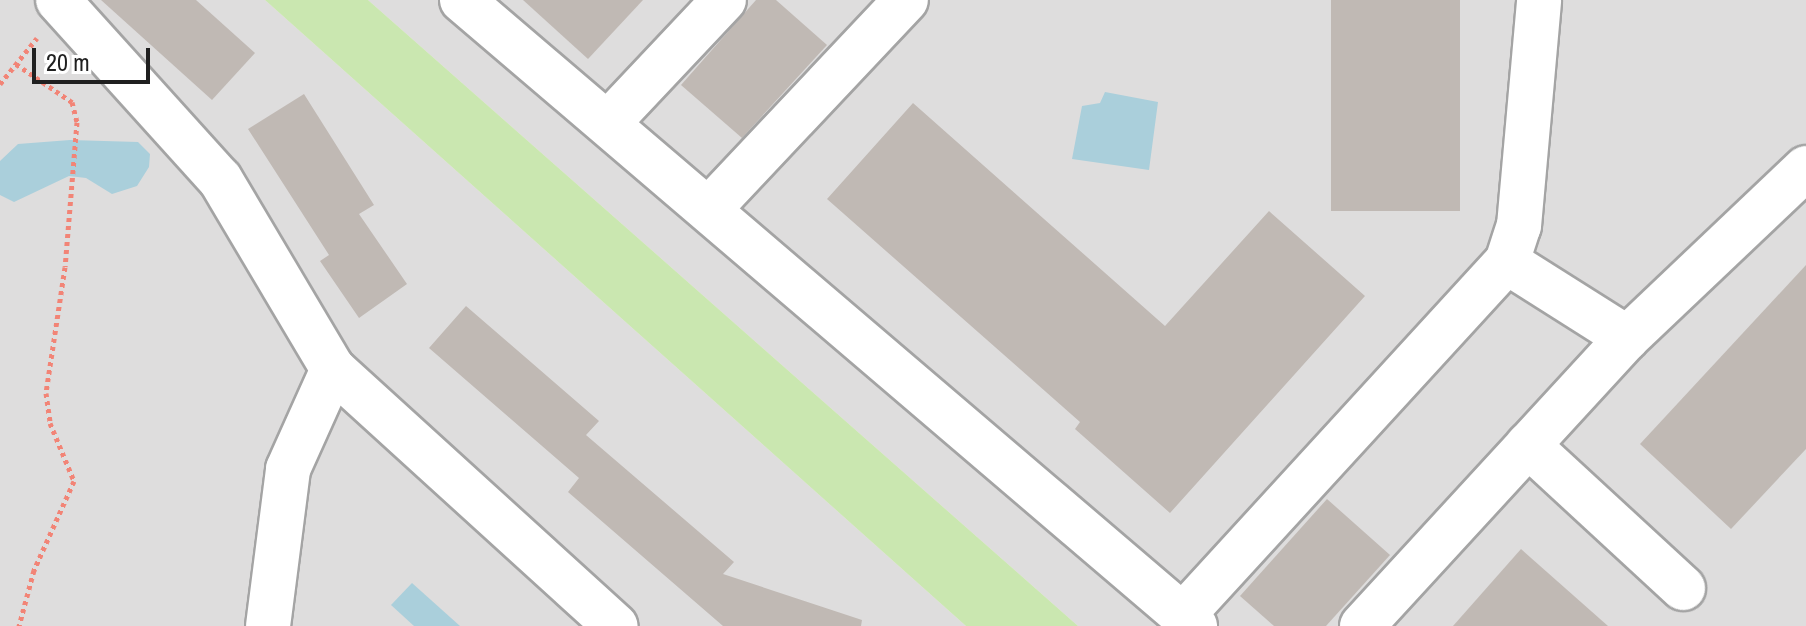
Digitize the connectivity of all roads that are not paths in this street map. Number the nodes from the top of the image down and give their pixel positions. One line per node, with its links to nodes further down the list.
1 (462, 0): 6 (lane)
2 (724, 0): 6 (lane)
3 (906, 0): 8 (lane)
4 (1539, 0): 9 (lane)
5 (61, 3): 11 (lane)
6 (608, 123): 8 (lane)
7 (1806, 168): 10 (lane)
8 (709, 209): 14 (lane)
9 (1507, 262): 10 (lane); 14 (lane)
10 (1627, 338): 12 (lane)
11 (333, 369): 15 (lane); 16 (lane)
12 (1528, 445): 13 (lane); 17 (lane)
13 (1683, 588)
14 (1189, 620)
15 (268, 626)
16 (615, 626)
17 (1362, 626)

